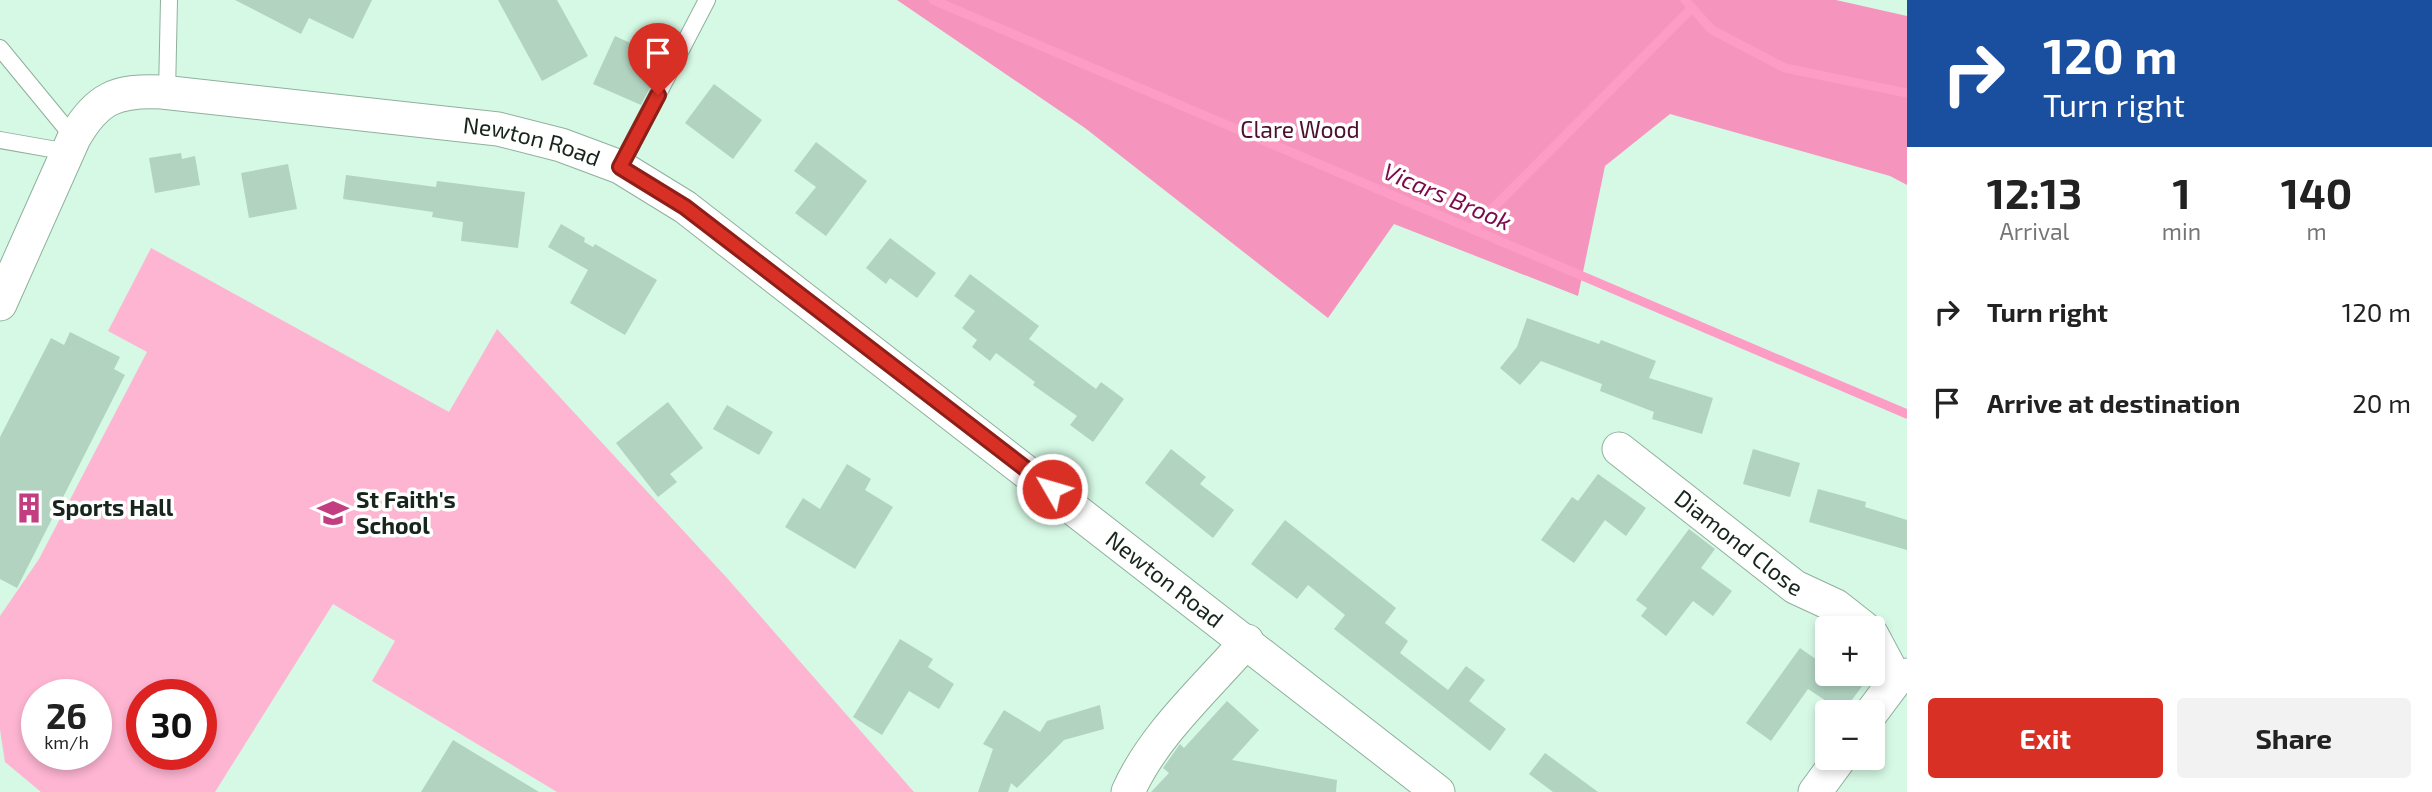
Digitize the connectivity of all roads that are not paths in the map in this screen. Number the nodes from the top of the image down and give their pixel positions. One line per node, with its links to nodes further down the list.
1 (169, 0): 4 (lane)
2 (708, 0): 7 (lane)
3 (0, 48): 6 (lane)
4 (167, 93): 6 (street, Newton Road); 7 (street, Newton Road)
5 (0, 140): 6 (lane)
6 (71, 145): 8 (street, Newton Road)
7 (620, 167): 11 (street, Newton Road)
8 (0, 303)
9 (1619, 449): 10 (street, Diamond Close)
10 (1849, 616)
11 (1247, 641): 16 (street); 17 (street, Newton Road)
12 (1885, 653): 13 (street)
13 (1902, 677): 14 (street)
14 (1882, 700)
15 (1831, 770): 18 (street)
16 (1128, 792)
17 (1438, 792)
18 (1815, 792)

